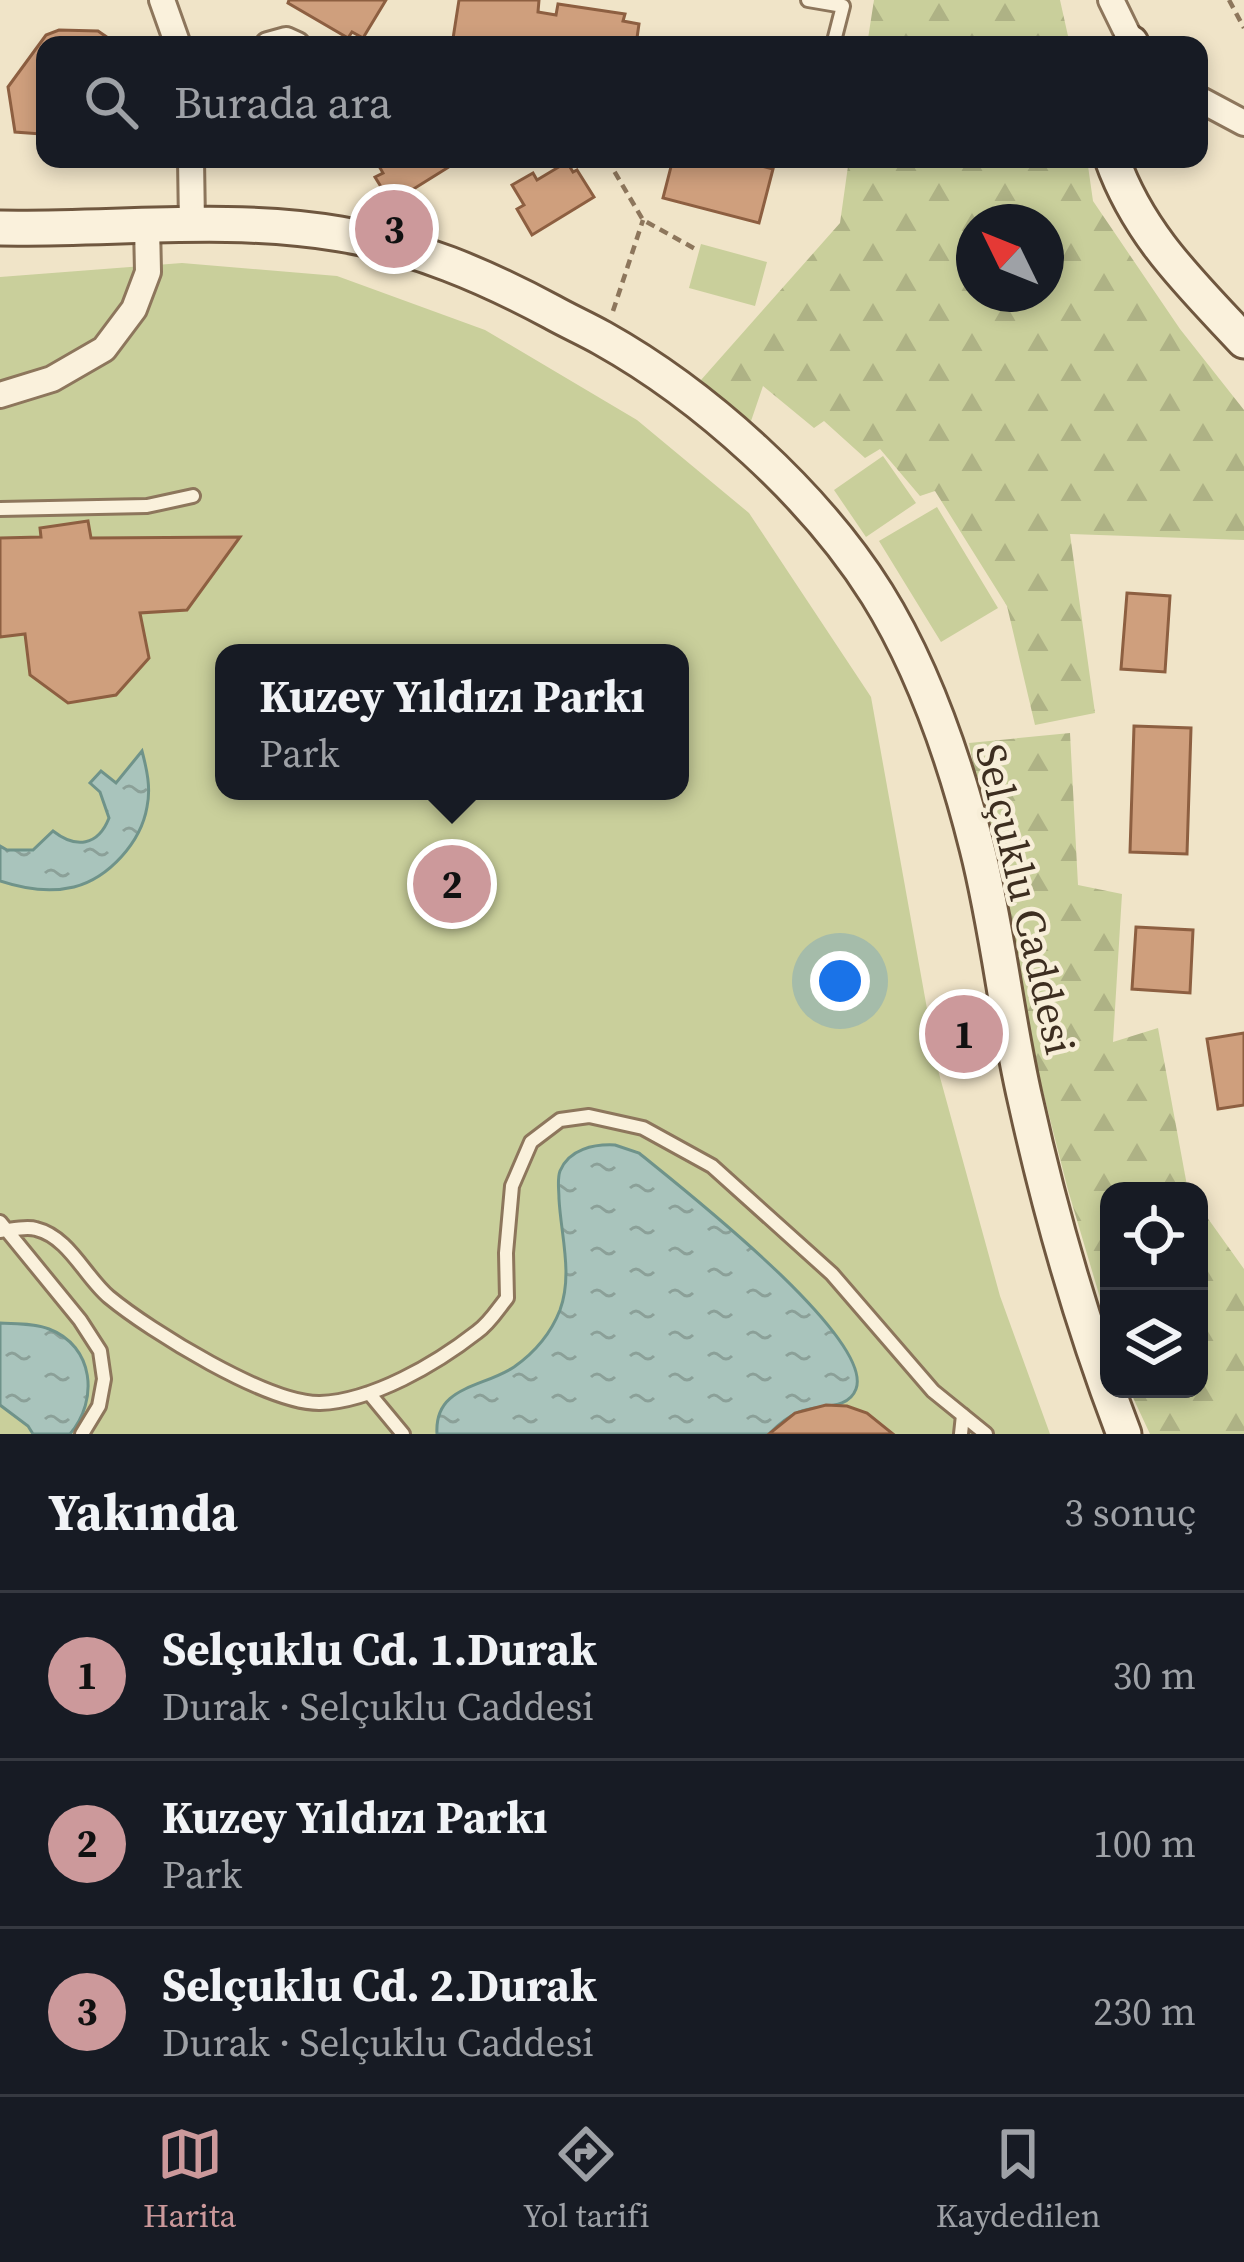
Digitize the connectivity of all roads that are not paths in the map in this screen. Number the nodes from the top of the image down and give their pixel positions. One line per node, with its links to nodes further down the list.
1 (808, 0): 5 (lane)
2 (1111, 0): 6 (street)
3 (165, 2): 4 (street)
4 (175, 36)
5 (836, 36)
6 (1127, 36)
7 (1208, 104): 8 (street)
8 (1244, 123)
9 (191, 168): 12 (street)
10 (1116, 168): 14 (street)
11 (147, 224): 12 (street, Selçuklu Caddesi); 13 (street, Selçuklu Caddesi); 15 (street)
12 (193, 224): 25 (street, Selçuklu Caddesi)
13 (0, 228)
14 (1244, 341)
15 (0, 395)
16 (193, 496): 17 (lane)
17 (0, 509)
18 (2, 1228): 19 (lane); 21 (lane)
19 (369, 1393): 20 (lane); 22 (lane)
20 (963, 1415): 23 (lane); 24 (lane)
21 (82, 1434)
22 (403, 1434)
23 (961, 1434)
24 (986, 1434)
25 (1124, 1434)

